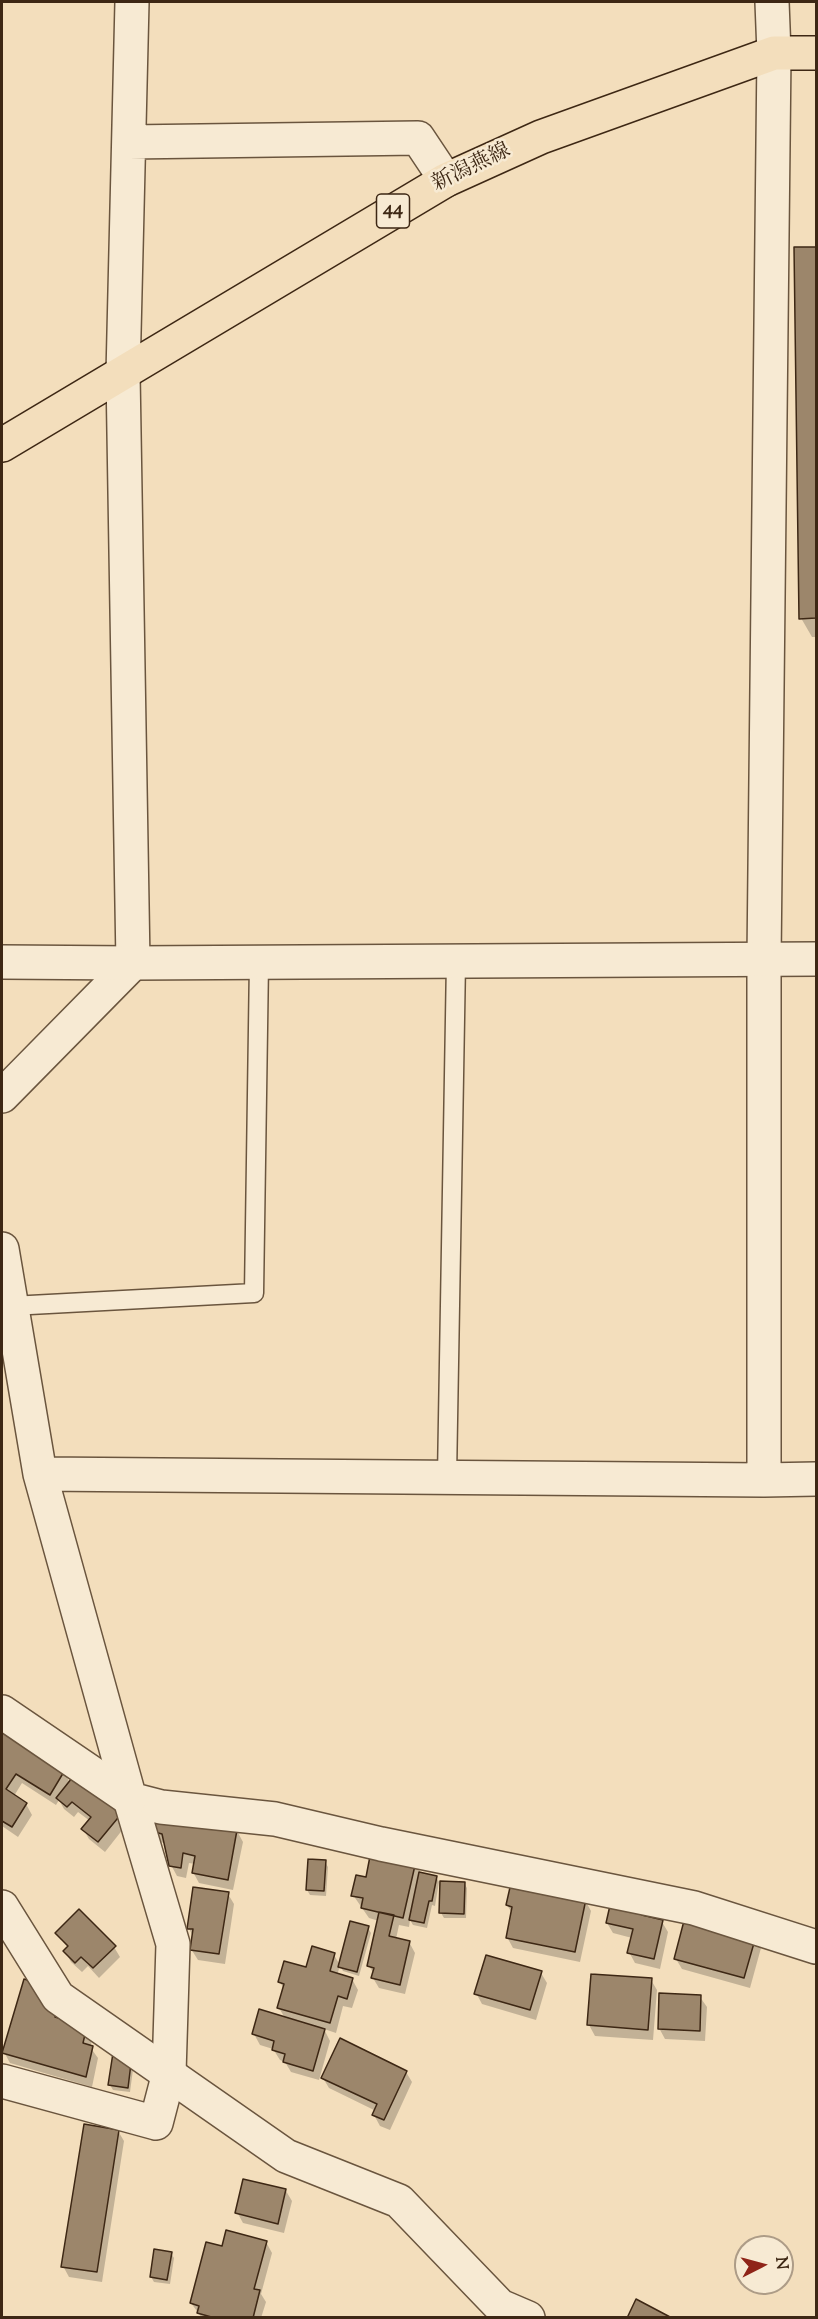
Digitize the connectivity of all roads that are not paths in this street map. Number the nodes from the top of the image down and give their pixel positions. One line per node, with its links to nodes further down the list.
1 (132, 2): 5 (street)
2 (772, 2): 3 (street)
3 (774, 53): 4 (main road, 新潟燕線 / 44); 6 (main road, 新潟燕線 / 44); 9 (street)
4 (816, 53)
5 (129, 142): 6 (street); 7 (street)
6 (446, 180): 7 (main road, 新潟燕線 / 44)
7 (123, 374): 8 (main road, 新潟燕線 / 44); 14 (street)
8 (2, 445)
9 (764, 959): 10 (street); 11 (street); 21 (street)
10 (816, 959)
11 (456, 961): 13 (street); 19 (lane)
12 (2, 962): 14 (street)
13 (258, 962): 14 (street); 17 (lane)
14 (133, 963): 15 (street)
15 (2, 1096)
16 (2, 1249): 17 (street)
17 (10, 1306): 18 (street)
18 (40, 1474): 19 (street); 23 (street)
19 (447, 1477): 21 (street)
20 (816, 1479): 21 (street)
21 (764, 1480)
22 (2, 1712): 23 (street)
23 (130, 1799): 25 (street); 26 (street)
24 (2, 1907): 26 (street)
25 (816, 1947)
26 (169, 2073): 27 (street); 28 (street)
27 (2, 2082)
28 (528, 2318)

